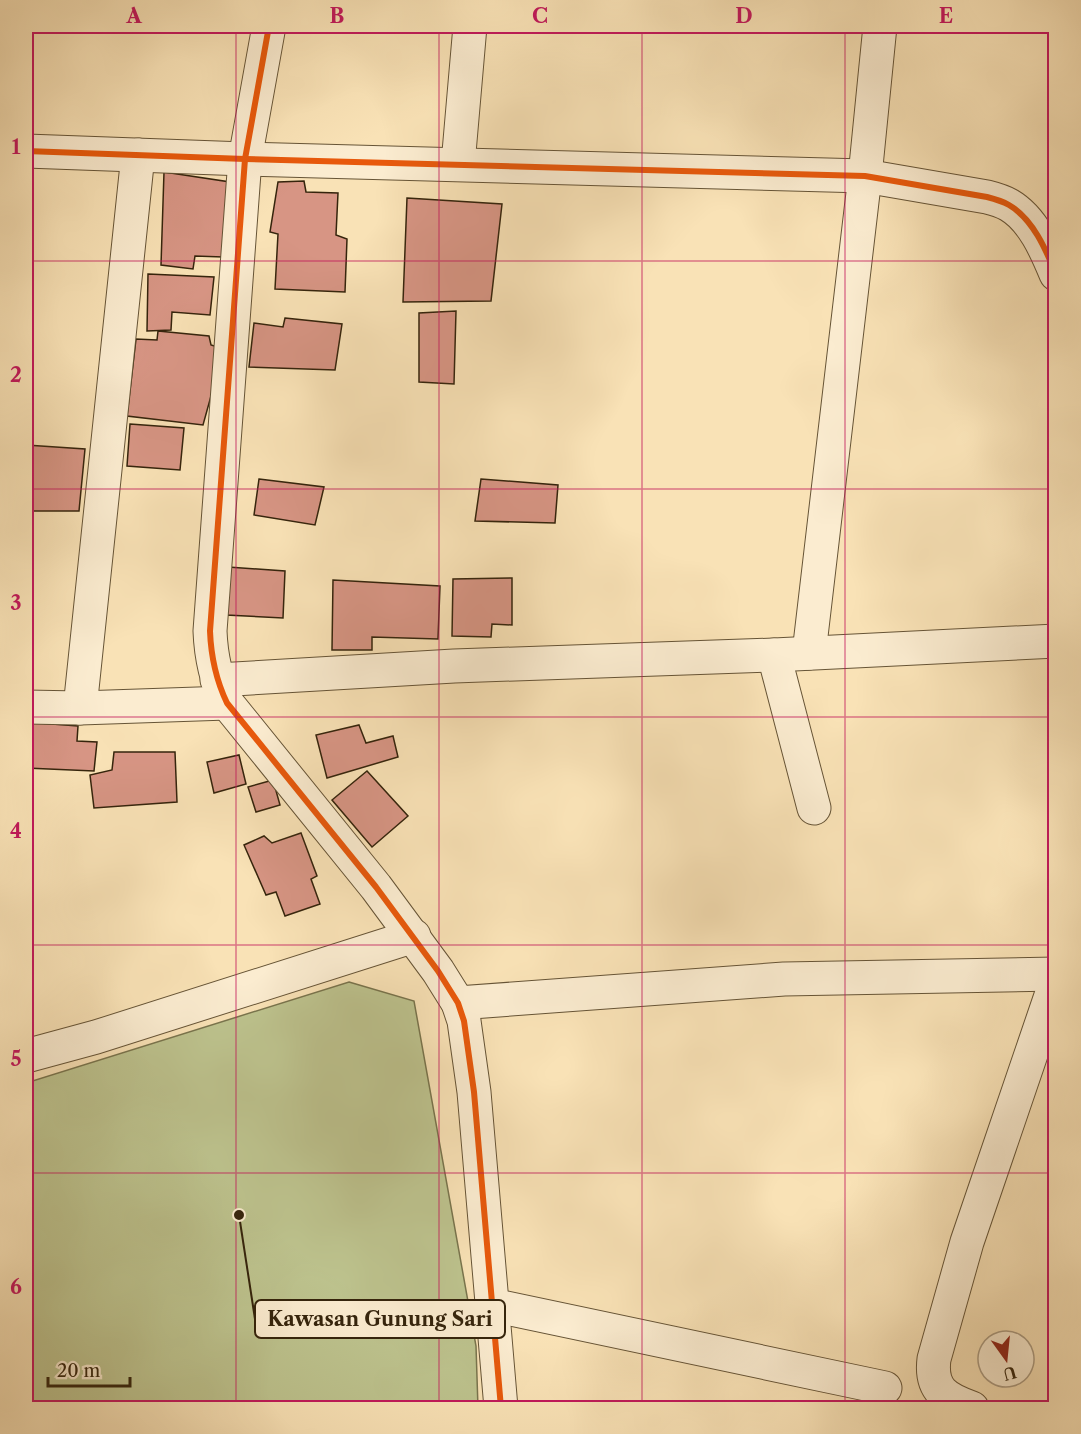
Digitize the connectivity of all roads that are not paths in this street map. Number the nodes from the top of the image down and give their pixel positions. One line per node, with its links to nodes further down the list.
1 (269, 26): 6 (street)
2 (470, 26): 7 (street)
3 (880, 26): 8 (street)
4 (26, 151): 5 (street)
5 (138, 155): 6 (street); 15 (street)
6 (245, 159): 7 (street); 13 (street)
7 (458, 164): 8 (street)
8 (865, 176): 9 (street); 11 (street)
9 (1056, 274)
10 (1056, 641): 11 (street)
11 (809, 653): 12 (street)
12 (774, 655): 13 (street); 16 (street)
13 (222, 692): 15 (street); 17 (street)
14 (26, 707): 15 (street)
15 (80, 708)
16 (814, 808)
17 (414, 936): 20 (street); 21 (street)
18 (1056, 975): 20 (street)
19 (1056, 981): 25 (street)
20 (458, 1003): 22 (street)
21 (26, 1056)
22 (492, 1305): 23 (street); 24 (street)
23 (885, 1388)
24 (501, 1408)
25 (972, 1408)

